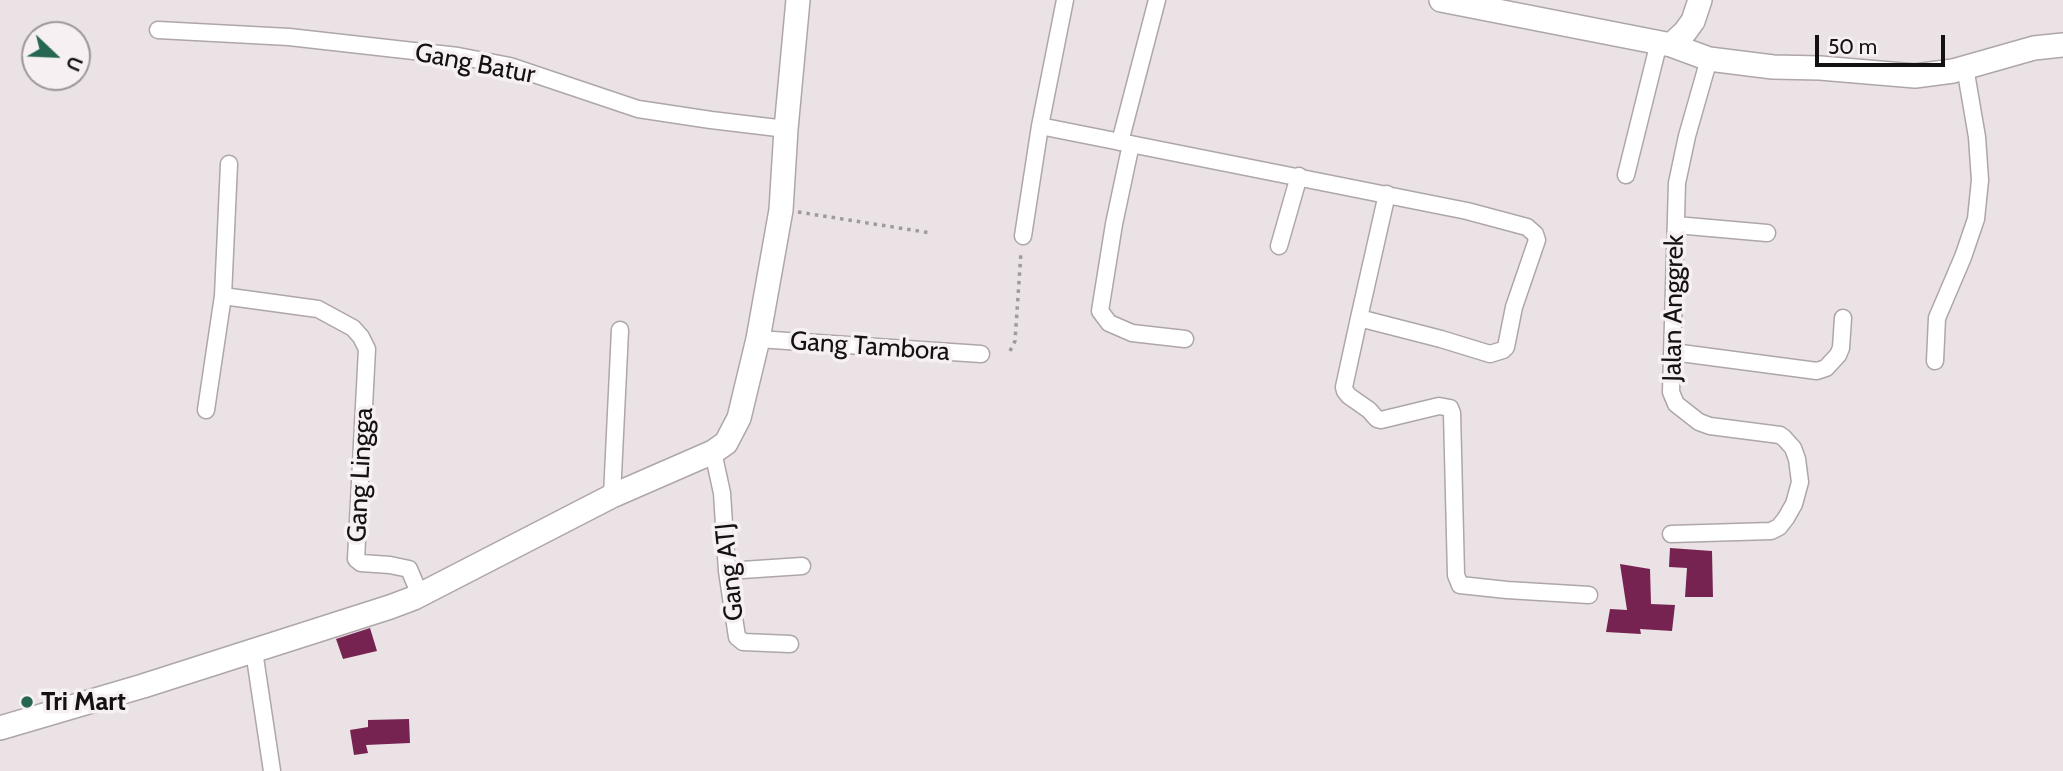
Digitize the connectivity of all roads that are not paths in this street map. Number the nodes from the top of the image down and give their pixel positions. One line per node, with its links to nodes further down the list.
1 (798, 0): 12 (street)
2 (1065, 0): 11 (street)
3 (1157, 0): 13 (street)
4 (1441, 0): 7 (street)
5 (1700, 0): 7 (street)
6 (158, 30): 12 (street, Gang Batur)
7 (1665, 44): 9 (street); 15 (street)
8 (2063, 45): 10 (street)
9 (1709, 59): 10 (street); 18 (street, Jalan Anggrek)
10 (1965, 67): 30 (street)
11 (1040, 126): 13 (street); 20 (street)
12 (786, 128): 26 (street)
13 (1125, 143): 16 (street); 27 (street)
14 (229, 164): 22 (street)
15 (1626, 175)
16 (1299, 176): 17 (street); 21 (street)
17 (1387, 194): 23 (street); 23 (street)
18 (1676, 225): 19 (street); 28 (street, Jalan Anggrek)
19 (1768, 233)
20 (1023, 236)
21 (1279, 246)
22 (223, 296): 31 (street); 37 (street, Gang Lingga)
23 (1359, 318): 38 (street)
24 (1843, 318): 28 (street)
25 (620, 330): 33 (street)
26 (758, 339): 29 (street, Gang Tambora); 32 (street)
27 (1185, 339)
28 (1673, 352): 34 (street, Jalan Anggrek)
29 (981, 354)
30 (1935, 361)
31 (206, 410)
32 (713, 452): 33 (street); 36 (street, Gang ATJ)
33 (613, 488): 37 (street)
34 (1671, 534)
35 (802, 566): 36 (street)
36 (727, 571): 39 (street, Gang ATJ)
37 (420, 595): 40 (street)
38 (1589, 595)
39 (790, 644)
40 (254, 651): 41 (street); 42 (street)
41 (0, 728)
42 (272, 771)

